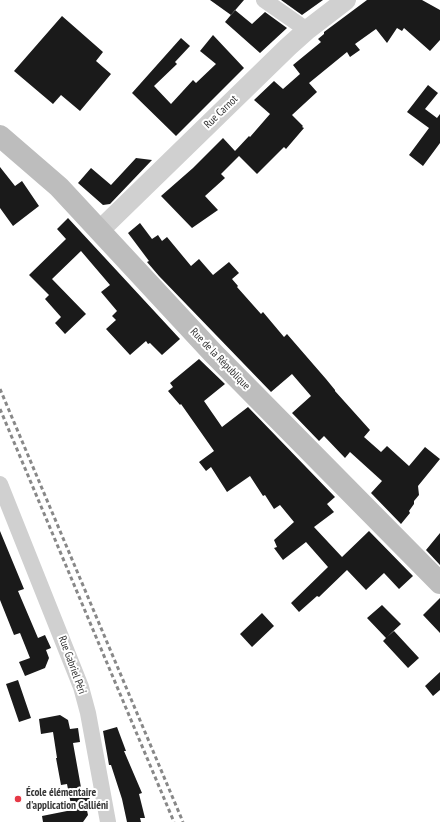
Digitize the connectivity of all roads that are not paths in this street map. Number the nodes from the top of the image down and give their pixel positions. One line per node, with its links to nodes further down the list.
1 (264, 0): 3 (street)
2 (346, 0): 3 (street, Rue Carnot)
3 (307, 30): 5 (street, Rue Carnot)
4 (0, 136): 5 (main road, Rue de la République)
5 (100, 230): 8 (main road, Rue de la République)
6 (0, 484): 7 (street, Rue Gabriel Péri)
7 (6, 517): 9 (street, Rue Gabriel Péri)
8 (440, 583)
9 (108, 822)

